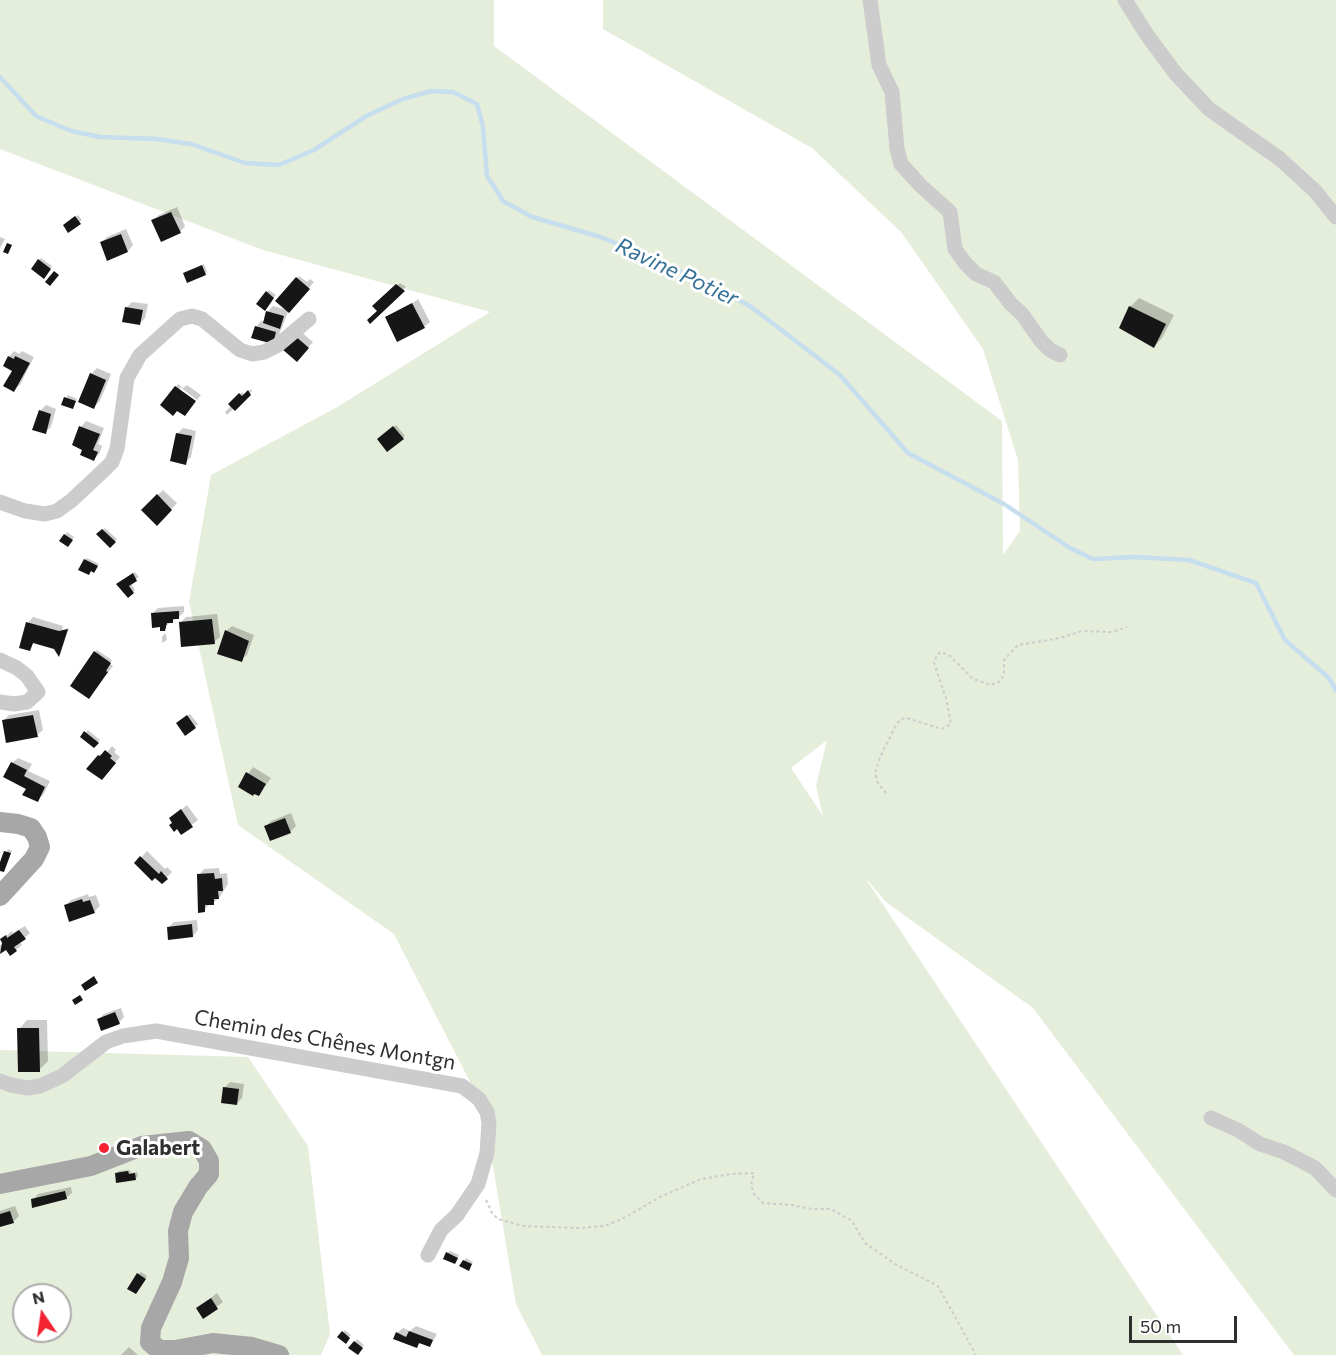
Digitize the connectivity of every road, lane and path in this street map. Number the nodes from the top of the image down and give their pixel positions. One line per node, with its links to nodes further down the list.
1 (870, 0): 5 (street)
2 (1125, 0): 3 (street)
3 (1336, 217)
4 (309, 319): 6 (street)
5 (1060, 355)
6 (0, 502)
7 (1127, 627): 10 (path)
8 (0, 660): 9 (street)
9 (0, 702)
10 (886, 793)
11 (0, 822): 12 (main road)
12 (0, 896)
13 (0, 1081): 16 (street, Chemin des Chênes Montgn)
14 (1211, 1118): 17 (street)
15 (0, 1184): 19 (main road)
16 (478, 1184): 18 (street, Chemin des Chênes Montgn); 20 (path)
17 (1336, 1190)
18 (428, 1255)
19 (279, 1355)
20 (976, 1355)

